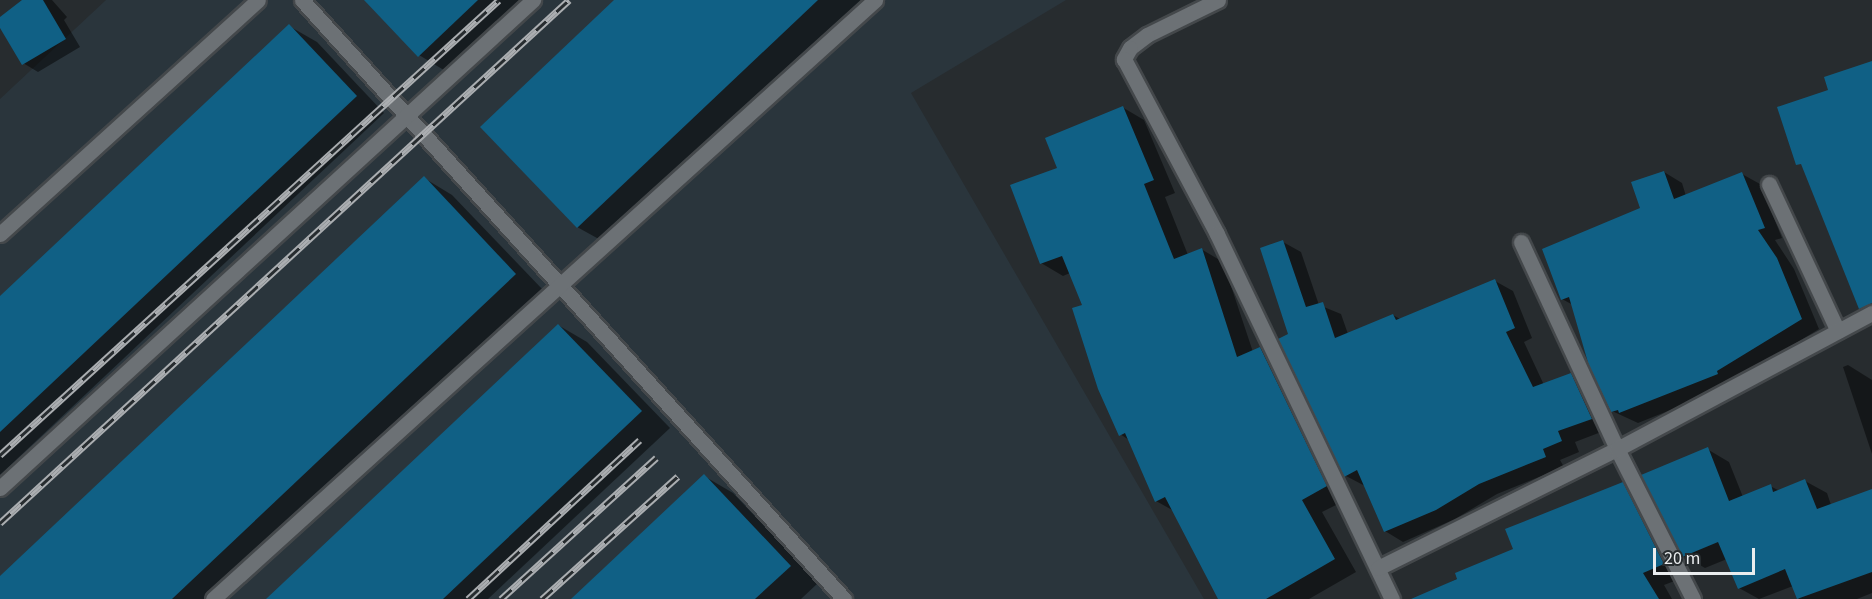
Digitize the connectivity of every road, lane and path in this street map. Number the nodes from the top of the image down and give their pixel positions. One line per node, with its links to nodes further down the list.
1 (258, 0): 8 (street)
2 (302, 0): 6 (street)
3 (533, 0): 6 (street)
4 (875, 0): 10 (street)
5 (1218, 0): 15 (street)
6 (405, 114): 10 (street); 14 (street)
7 (1769, 184): 12 (street)
8 (0, 234)
9 (1521, 242): 13 (street)
10 (560, 285): 16 (street); 17 (street)
11 (1872, 313): 12 (street)
12 (1838, 331): 13 (street)
13 (1617, 449): 15 (street); 19 (street)
14 (0, 488)
15 (1378, 568): 18 (street)
16 (835, 596)
17 (213, 599)
18 (1392, 599)
19 (1693, 599)

